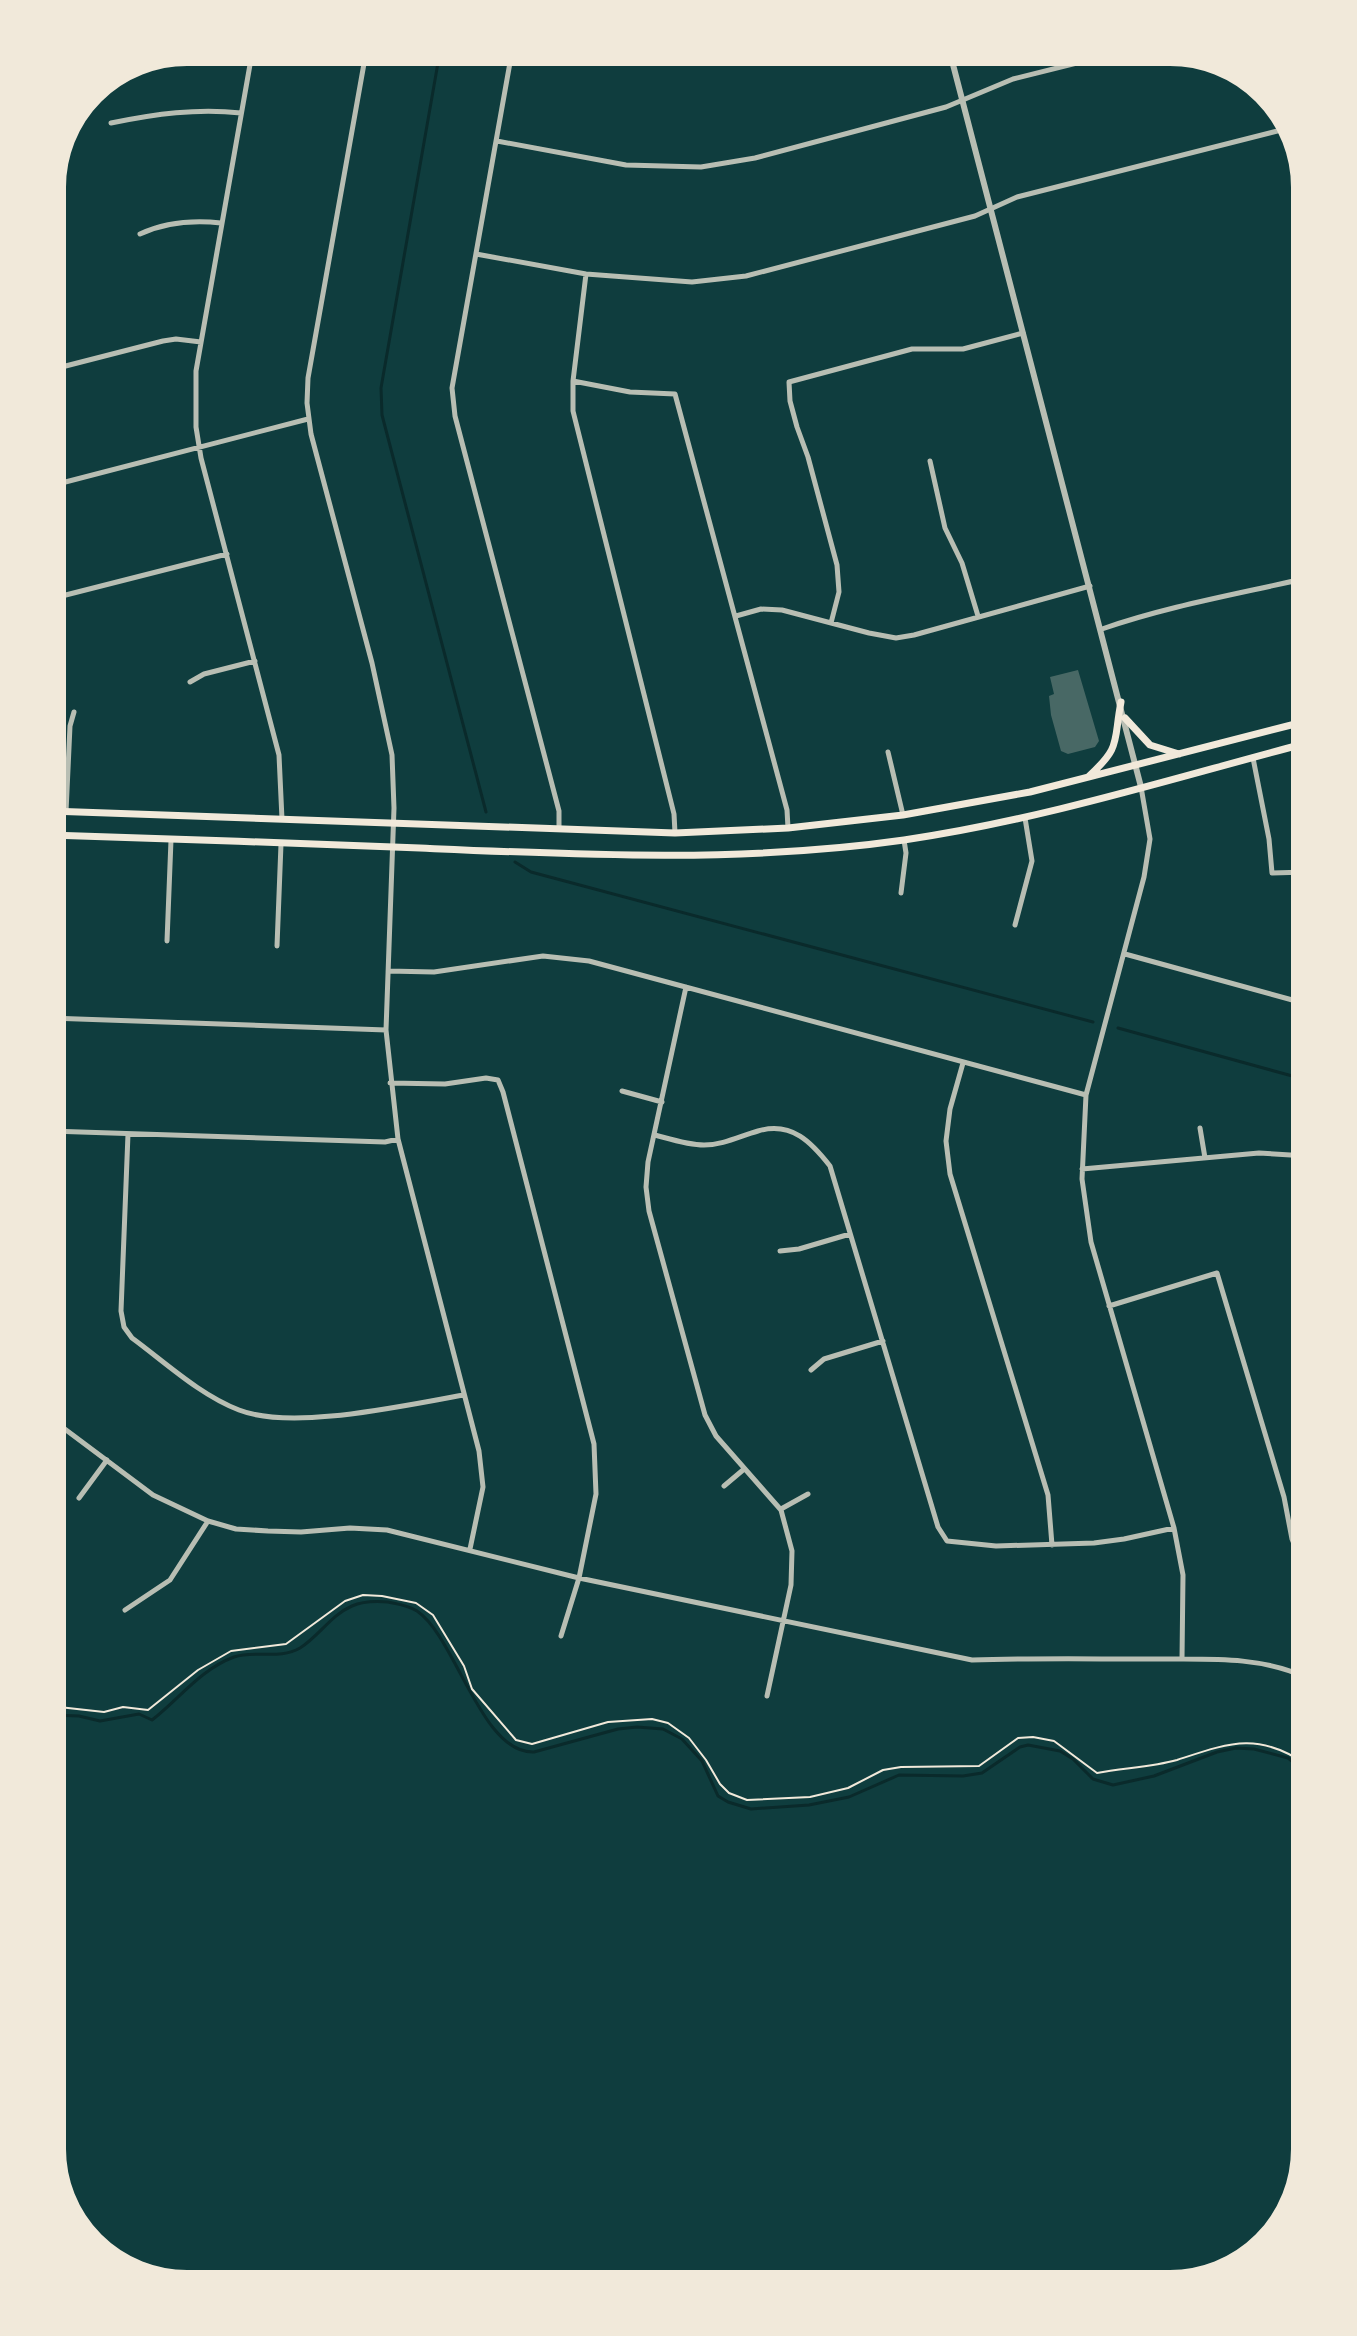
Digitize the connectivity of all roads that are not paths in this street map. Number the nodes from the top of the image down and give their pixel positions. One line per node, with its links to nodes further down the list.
1 (250, 64): 7 (street)
2 (364, 64): 20 (street)
3 (510, 64): 10 (street)
4 (953, 64): 6 (street)
5 (1073, 64): 6 (street)
6 (963, 100): 10 (street); 11 (street)
7 (241, 113): 8 (street); 12 (street)
8 (111, 123)
9 (1279, 131): 11 (street)
10 (497, 141): 14 (street)
11 (991, 207): 15 (street); 16 (street)
12 (221, 223): 13 (street); 17 (street)
13 (140, 234)
14 (476, 254): 15 (street); 51 (street)
15 (586, 274): 19 (street)
16 (1023, 333): 26 (street); 30 (street)
17 (201, 342): 18 (street); 21 (street)
18 (64, 366)
19 (573, 381): 28 (street); 52 (street)
20 (308, 419): 21 (street); 49 (street)
21 (199, 446): 23 (street); 24 (street)
22 (930, 461): 29 (street)
23 (64, 482)
24 (227, 554): 27 (street); 32 (street)
25 (1293, 581): 31 (street)
26 (1090, 586): 29 (street); 31 (street)
27 (64, 595)
28 (736, 616): 30 (street); 50 (street)
29 (978, 616): 30 (street)
30 (831, 623)
31 (1102, 629): 34 (street)
32 (255, 661): 33 (street); 48 (street)
33 (190, 682)
34 (1121, 702): 36 (street); 43 (main road)
35 (74, 712): 45 (street)
36 (1125, 718): 40 (main road); 42 (street)
37 (1293, 725): 40 (main road)
38 (1293, 747): 41 (main road)
39 (888, 752): 46 (street)
40 (1181, 754): 42 (main road)
41 (1253, 758): 44 (main road); 58 (street)
42 (1137, 766): 43 (main road); 44 (street)
43 (1086, 779): 46 (main road)
44 (1141, 787): 47 (main road); 63 (street)
45 (66, 812): 48 (main road)
46 (903, 815): 50 (main road)
47 (1025, 818): 55 (main road); 60 (street)
48 (282, 819): 49 (main road)
49 (393, 824): 51 (main road); 57 (street)
50 (788, 828): 52 (main road)
51 (559, 829): 52 (main road)
52 (675, 833)
53 (64, 836): 54 (main road)
54 (171, 840): 56 (main road); 61 (street)
55 (904, 840): 57 (main road); 59 (street)
56 (281, 844): 57 (main road); 62 (street)
57 (393, 847): 64 (street)
58 (1293, 872)
59 (901, 893)
60 (1015, 925)
61 (167, 941)
62 (277, 946)
63 (1125, 954): 66 (street); 72 (street)
64 (388, 971): 65 (street); 68 (street)
65 (686, 987): 69 (street); 73 (street)
66 (1293, 1000)
67 (64, 1018): 68 (street)
68 (386, 1030): 70 (street)
69 (963, 1063): 72 (street); 98 (street)
70 (390, 1083): 78 (street); 100 (street)
71 (622, 1091): 73 (street)
72 (1086, 1095): 81 (street)
73 (662, 1102): 77 (street)
74 (1200, 1128): 80 (street)
75 (64, 1132): 76 (street)
76 (128, 1134): 78 (street); 87 (street)
77 (655, 1135): 82 (street); 90 (street)
78 (398, 1139): 87 (street)
79 (1293, 1155): 80 (street)
80 (1205, 1158): 81 (street)
81 (1082, 1169): 84 (street)
82 (850, 1234): 83 (street); 85 (street)
83 (780, 1251)
84 (1109, 1306): 96 (street); 97 (street)
85 (883, 1341): 86 (street); 98 (street)
86 (811, 1370)
87 (464, 1395): 99 (street)
88 (64, 1428): 89 (street)
89 (107, 1460): 93 (street); 95 (street)
90 (743, 1470): 91 (street); 94 (street)
91 (724, 1486)
92 (808, 1494): 94 (street)
93 (79, 1498)
94 (781, 1510): 102 (street)
95 (208, 1521): 99 (street); 101 (street)
96 (1174, 1528): 98 (street); 104 (street)
97 (1293, 1541)
98 (1052, 1545)
99 (470, 1549): 100 (street)
100 (579, 1578): 102 (street); 103 (street)
101 (125, 1610)
102 (784, 1621): 104 (street); 106 (street)
103 (561, 1636)
104 (1182, 1659): 105 (street)
105 (1293, 1673)
106 (767, 1696)

